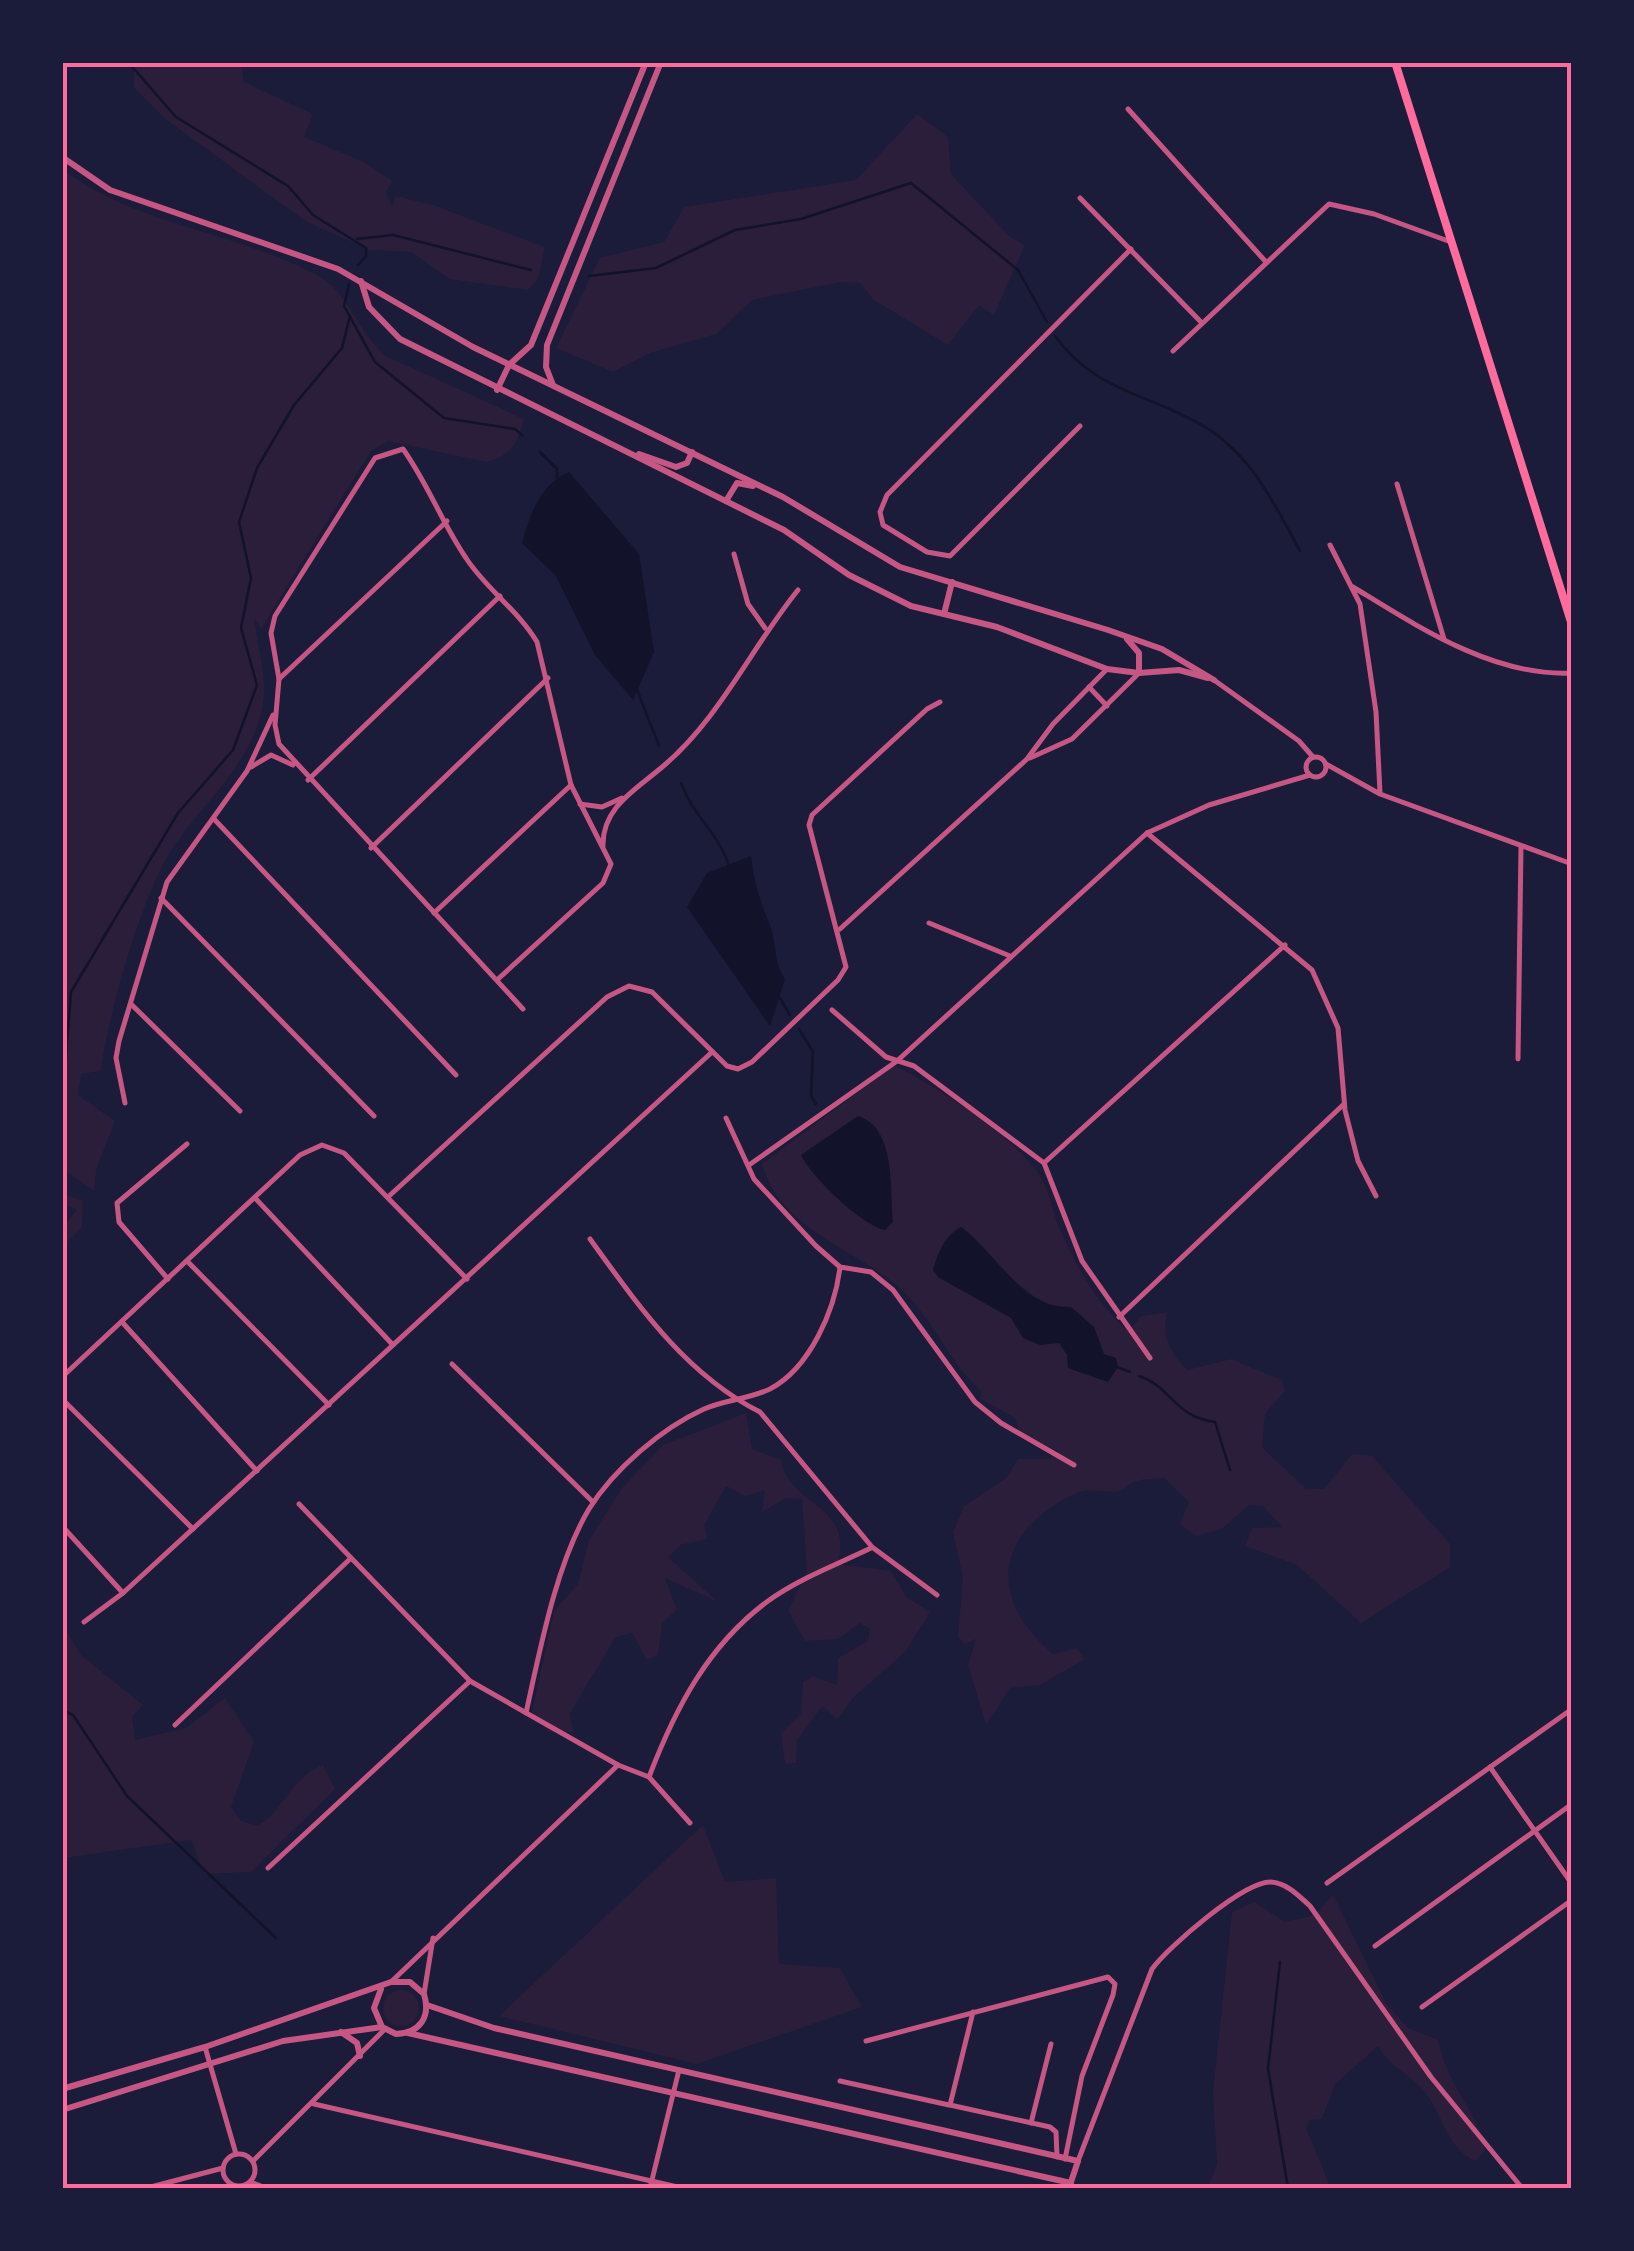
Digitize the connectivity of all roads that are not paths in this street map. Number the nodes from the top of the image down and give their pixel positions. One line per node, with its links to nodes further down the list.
1 (646, 62): 13 (street)
2 (661, 62): 14 (street)
3 (1395, 62): 7 (main road)
4 (1128, 109): 9 (street)
5 (62, 157): 10 (street)
6 (1080, 198): 8 (street)
7 (1453, 242): 9 (street); 30 (main road)
8 (1130, 249): 11 (street); 16 (street)
9 (1266, 262): 11 (street)
10 (360, 280): 13 (street); 15 (street)
11 (1201, 321): 12 (street)
12 (1173, 351)
13 (510, 365): 14 (street); 15 (street)
14 (553, 386): 18 (street)
15 (497, 390): 17 (street)
16 (1080, 426)
17 (614, 446): 18 (street); 21 (street)
18 (692, 452): 20 (street)
19 (1397, 484): 33 (street)
20 (783, 497): 21 (street); 25 (street)
21 (726, 501): 29 (street)
22 (446, 521): 28 (street); 37 (street); 37 (street)
23 (1330, 545): 26 (street)
24 (734, 554): 31 (street)
25 (952, 582): 29 (street); 32 (street)
26 (1350, 585): 33 (street); 54 (street)
27 (798, 590): 31 (street)
28 (500, 596): 38 (street); 52 (street)
29 (944, 614): 34 (street)
30 (1572, 625)
31 (766, 629): 55 (street)
32 (1123, 635): 35 (street); 39 (street)
33 (1444, 639): 36 (street)
34 (1107, 668): 35 (street); 40 (street)
35 (1139, 673): 39 (street); 43 (street)
36 (1572, 673)
37 (279, 678): 42 (street)
38 (548, 678): 53 (street); 60 (street)
39 (1214, 680): 44 (street)
40 (1088, 688): 43 (street); 45 (street)
41 (940, 702): 66 (street)
42 (278, 703): 47 (street); 48 (street)
43 (1107, 706): 45 (street)
44 (1313, 757): 46 (street); 49 (street)
45 (1028, 759): 66 (street)
46 (1326, 764): 50 (street); 51 (street)
47 (296, 767): 48 (street); 52 (street)
48 (247, 771): 57 (street)
49 (1310, 774): 50 (street); 58 (street)
50 (1319, 776): 51 (street)
51 (1343, 777): 54 (street)
52 (308, 780): 60 (street)
53 (571, 785): 56 (street); 64 (street)
54 (1380, 794): 59 (street)
55 (625, 797): 56 (street); 61 (street)
56 (580, 804): 61 (street)
57 (214, 820): 63 (street); 76 (street)
58 (1147, 832): 67 (street); 68 (street)
59 (1521, 846): 62 (street); 74 (street)
60 (371, 848): 64 (street)
61 (603, 848): 69 (street)
62 (1572, 864)
63 (161, 898): 70 (street); 80 (street)
64 (433, 914): 69 (street)
65 (929, 924): 68 (street)
66 (840, 929): 73 (street)
67 (1286, 946): 78 (street); 83 (street)
68 (1010, 956): 75 (street)
69 (497, 980): 71 (street)
70 (132, 1004): 77 (street); 79 (street)
71 (523, 1010)
72 (832, 1010): 75 (street)
73 (710, 1053): 86 (street); 91 (street)
74 (1518, 1060)
75 (897, 1061): 83 (street); 84 (street)
76 (456, 1075)
77 (125, 1104)
78 (1344, 1104): 85 (street); 93 (street)
79 (240, 1110)
80 (374, 1116)
81 (726, 1118): 84 (street)
82 (187, 1144): 92 (street)
83 (1044, 1163): 93 (street)
84 (749, 1166): 90 (street)
85 (1376, 1196)
86 (388, 1197): 87 (street); 91 (street)
87 (255, 1198): 89 (street); 95 (street)
88 (590, 1239): 100 (street)
89 (187, 1261): 92 (street); 101 (street)
90 (840, 1267): 100 (street); 102 (street)
91 (467, 1278): 95 (street)
92 (168, 1279): 94 (street)
93 (1119, 1317): 96 (street)
94 (122, 1322): 98 (street); 103 (street)
95 (393, 1346): 101 (street)
96 (1150, 1358)
97 (452, 1364): 105 (street)
98 (62, 1377)
99 (62, 1399): 107 (street)
100 (735, 1400): 105 (street); 108 (street)
101 (329, 1405): 103 (street)
102 (1074, 1465)
103 (257, 1471): 107 (street)
104 (299, 1504): 109 (street)
105 (594, 1504): 115 (street)
106 (62, 1526): 110 (street)
107 (193, 1529): 110 (street)
108 (872, 1547): 111 (street); 119 (street)
109 (350, 1558): 113 (street); 116 (street)
110 (123, 1594): 112 (street)
111 (937, 1595)
112 (84, 1622)
113 (470, 1681): 115 (street); 123 (street)
114 (1572, 1708): 118 (street)
115 (526, 1713): 117 (street)
116 (175, 1725)
117 (618, 1765): 119 (street); 127 (street)
118 (1490, 1767): 122 (street); 124 (street)
119 (649, 1777): 121 (street)
120 (1572, 1804): 122 (street)
121 (690, 1822)
122 (1533, 1832): 125 (street); 128 (street)
123 (268, 1868)
124 (1328, 1883)
125 (1572, 1884)
126 (1572, 1900): 133 (street)
127 (433, 1938): 129 (street); 131 (street)
128 (1374, 1946)
129 (391, 1982): 130 (street); 131 (street)
130 (381, 1989): 135 (street); 140 (street)
131 (424, 1994): 132 (street)
132 (427, 2005): 137 (street); 143 (street)
133 (1422, 2007)
134 (973, 2012): 138 (street); 148 (street); 153 (street)
135 (384, 2028): 136 (street); 137 (street); 141 (street)
136 (340, 2031): 141 (street); 142 (street)
137 (408, 2033): 146 (street)
138 (866, 2041)
139 (1051, 2044): 150 (street)
140 (206, 2047): 142 (street); 145 (street)
141 (360, 2056): 147 (street)
142 (211, 2063): 149 (street); 152 (street)
143 (680, 2070): 146 (street); 151 (street)
144 (840, 2081): 148 (street)
145 (62, 2090)
146 (674, 2090): 157 (street); 159 (street)
147 (314, 2104): 154 (street); 159 (street)
148 (950, 2105): 150 (street)
149 (62, 2110)
150 (1030, 2122): 153 (street)
151 (1027, 2150): 153 (street); 157 (street)
152 (236, 2154): 154 (street); 156 (street)
153 (1061, 2158): 155 (street)
154 (253, 2161): 158 (street)
155 (1078, 2161): 160 (street); 165 (street)
156 (223, 2168): 161 (street); 162 (street)
157 (1025, 2170): 160 (street)
158 (250, 2182): 161 (street); 163 (street)
159 (650, 2185): 164 (street)
160 (1070, 2186)
161 (235, 2187)
162 (147, 2188)
163 (266, 2188)
164 (682, 2188)
165 (1522, 2188)

